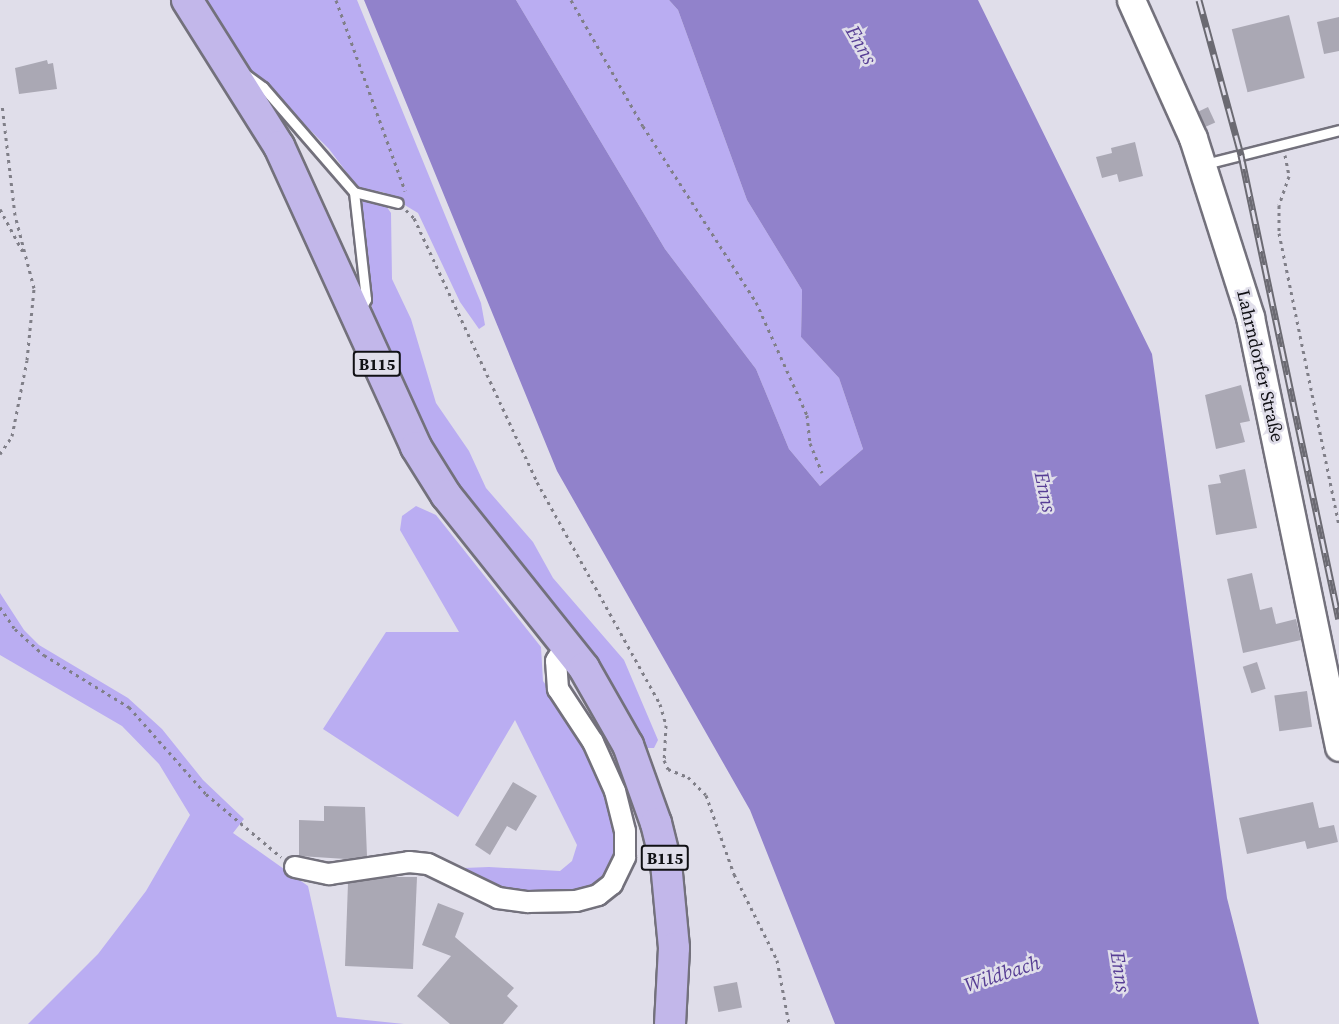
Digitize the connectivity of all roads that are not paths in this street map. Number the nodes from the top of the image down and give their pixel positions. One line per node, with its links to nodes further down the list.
1 (187, 0): 3 (main road, B115)
2 (1131, 0): 5 (street, Lahrndorfer Straße)
3 (233, 68): 6 (lane); 8 (main road, B115)
4 (1339, 130): 5 (lane)
5 (1202, 164): 10 (street, Lahrndorfer Straße)
6 (354, 192): 7 (lane); 8 (lane)
7 (398, 203)
8 (357, 315): 9 (main road, B115)
9 (567, 645): 11 (street); 12 (main road, B115)
10 (1339, 747)
11 (294, 867)
12 (670, 1024)

